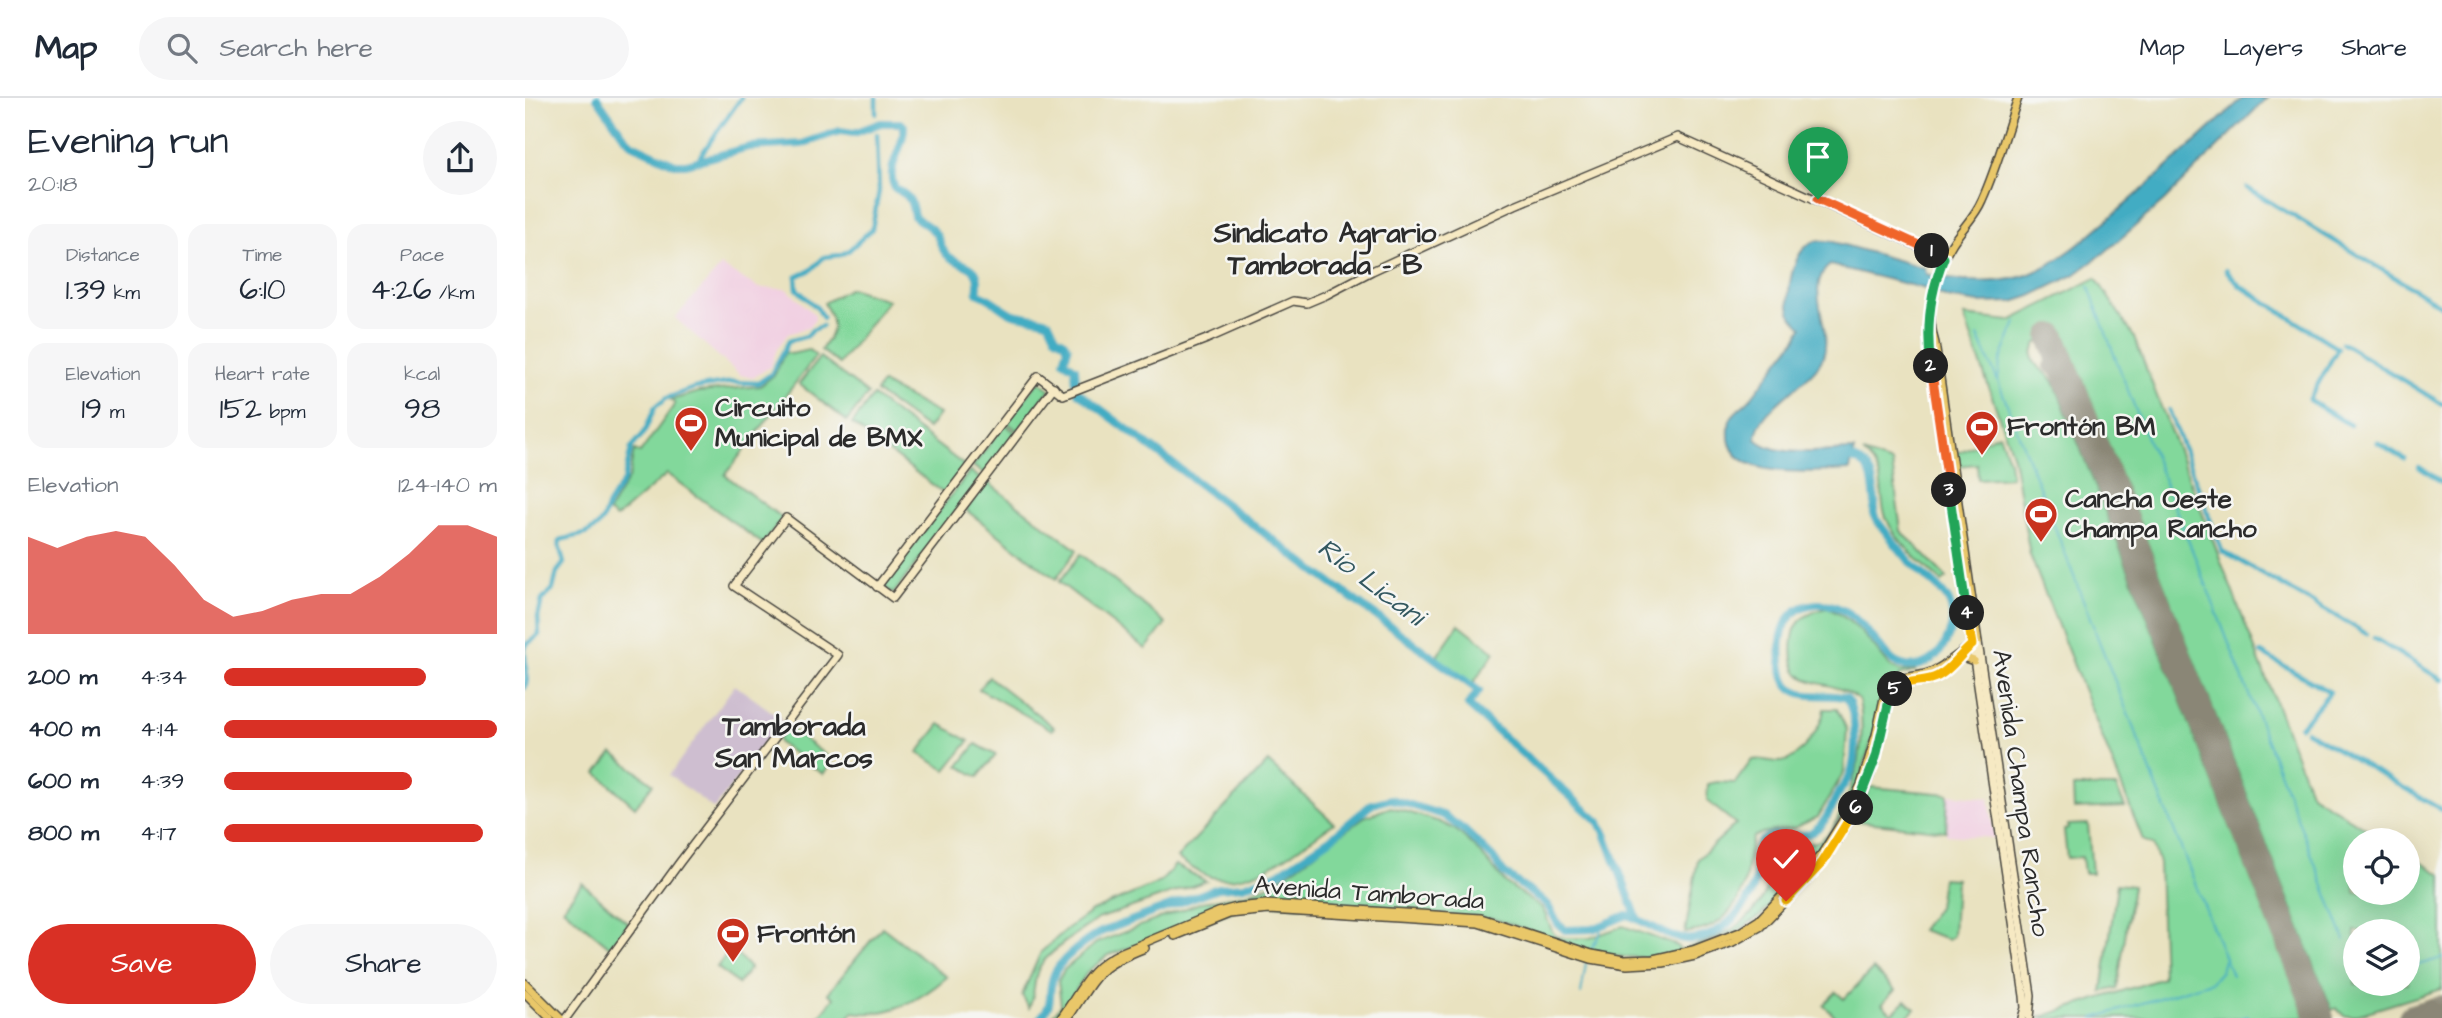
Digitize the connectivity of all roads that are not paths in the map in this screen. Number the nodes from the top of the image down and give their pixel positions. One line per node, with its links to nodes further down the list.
1 (2018, 98): 2 (main road, Avenida Champa Rancho)
2 (1944, 258): 3 (main road); 5 (main road, Avenida Champa Rancho)
3 (1054, 387): 4 (main road); 4 (main road)
4 (877, 587): 13 (main road)
5 (1972, 645): 6 (main road, Avenida Tamborada); 7 (main road, Avenida Champa Rancho); 10 (main road, Avenida Champa Rancho); 14 (main road, Avenida Tamborada)
6 (1962, 657): 7 (main road); 15 (main road, Avenida Tamborada)
7 (1974, 661): 10 (main road, Avenida Champa Rancho)
8 (525, 983): 12 (main road)
9 (525, 993): 11 (main road)
10 (2026, 1015)
11 (549, 1018)
12 (560, 1018)
13 (566, 1018)
14 (1061, 1018)
15 (1068, 1018)

